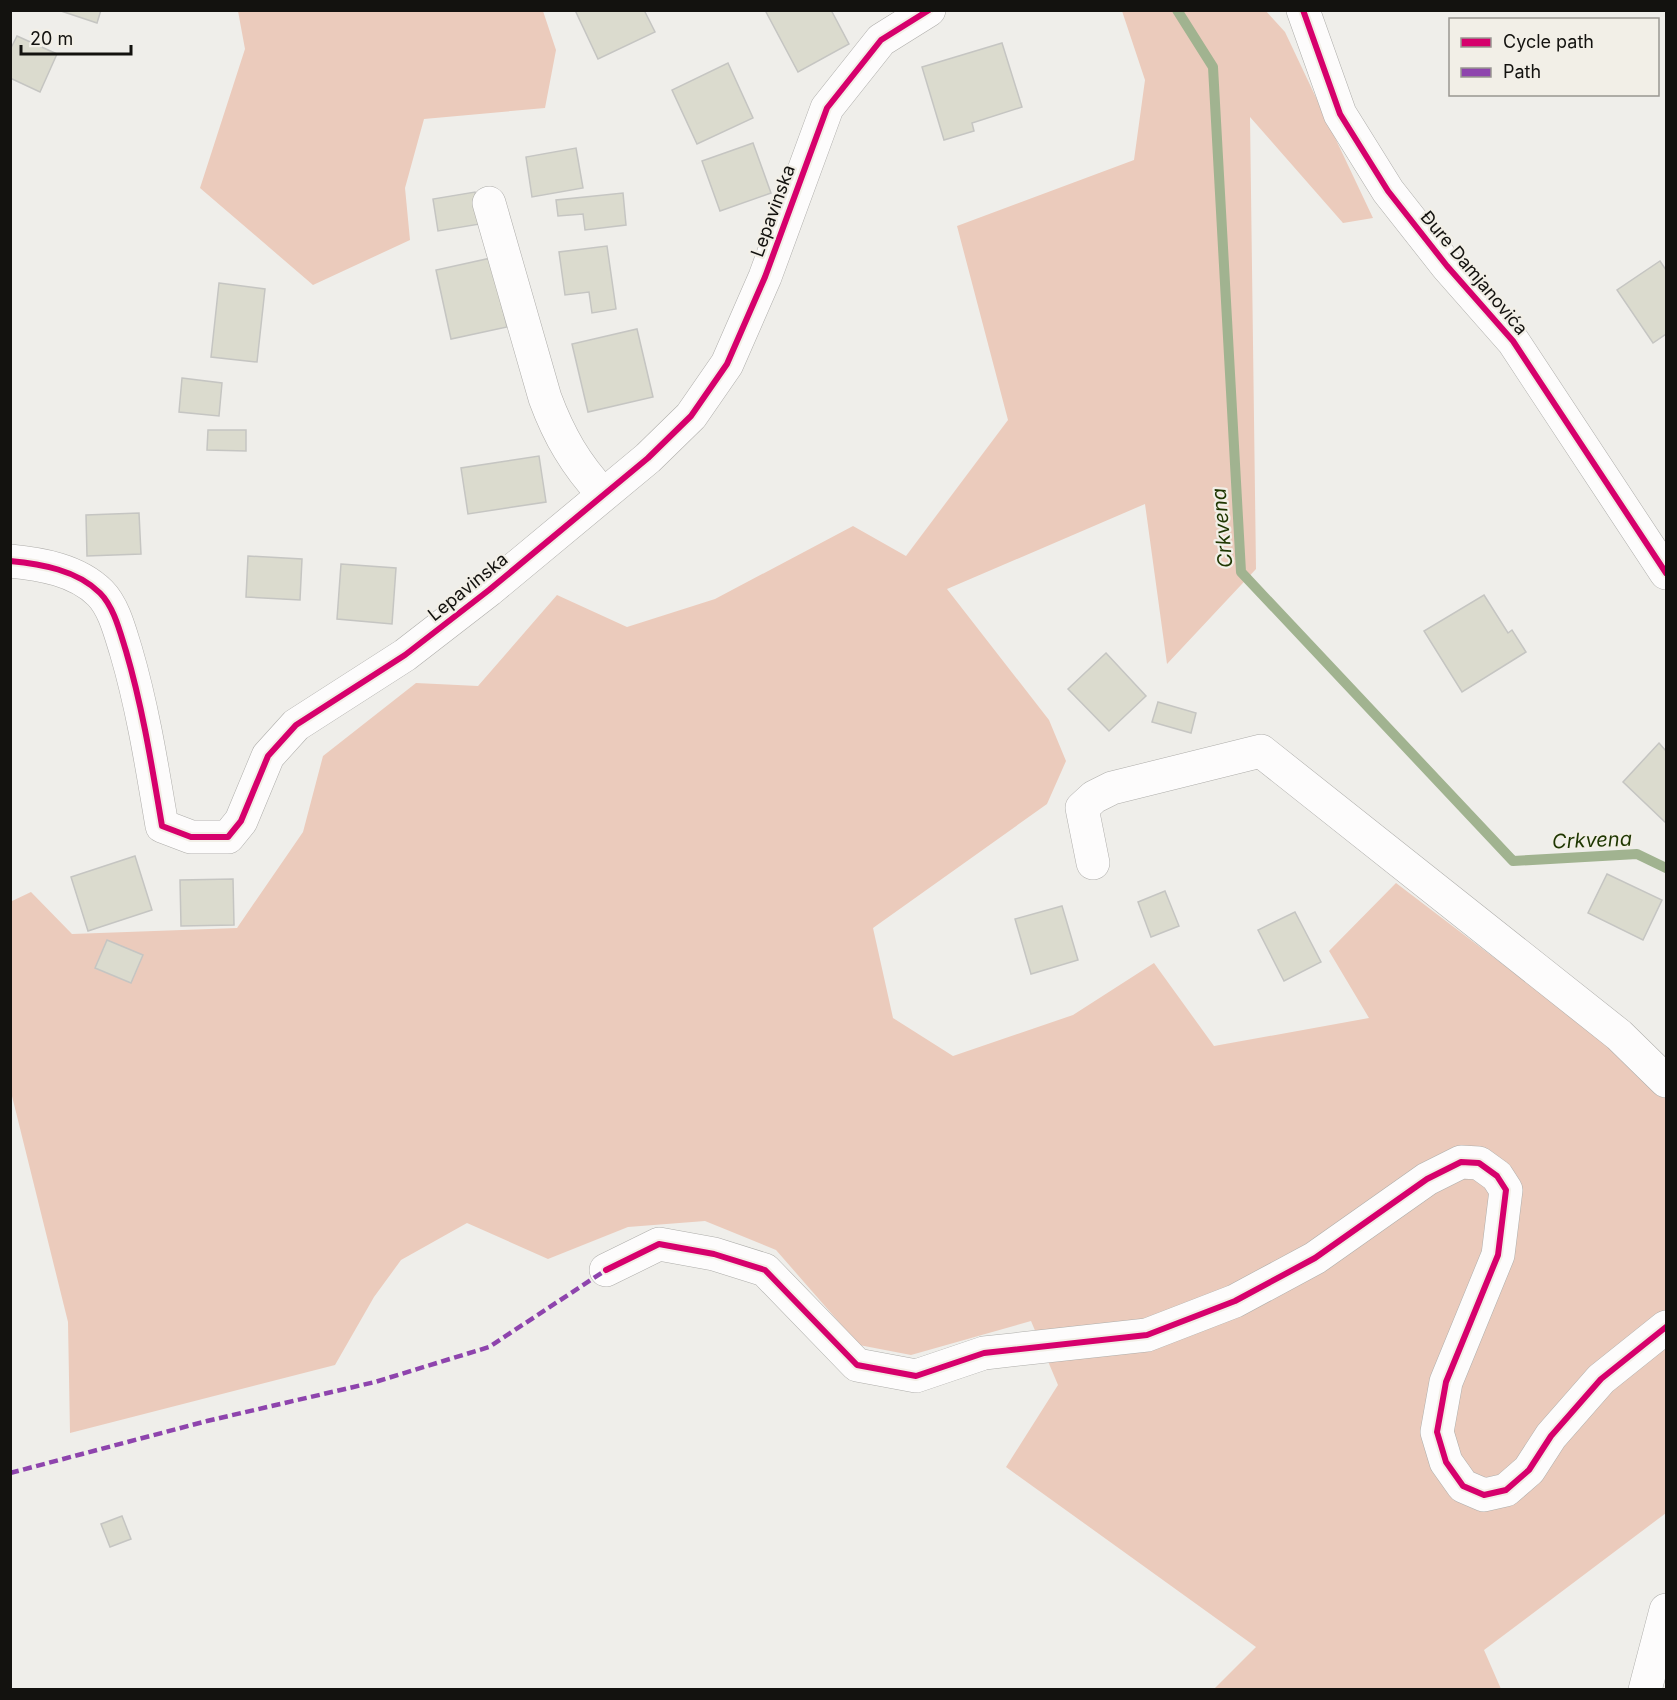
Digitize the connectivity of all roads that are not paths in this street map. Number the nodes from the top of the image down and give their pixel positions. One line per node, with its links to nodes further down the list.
1 (929, 10): 4 (street, Lepavinska)
2 (1303, 10): 6 (street, Đure Damjanovića)
3 (489, 203): 4 (street)
4 (603, 494): 5 (street, Lepavinska)
5 (10, 561)
6 (1666, 573)
7 (1093, 863): 8 (street)
8 (1666, 1081)
9 (606, 1270): 10 (street)
10 (1666, 1327)
11 (1666, 1610): 12 (street)
12 (1645, 1689)

